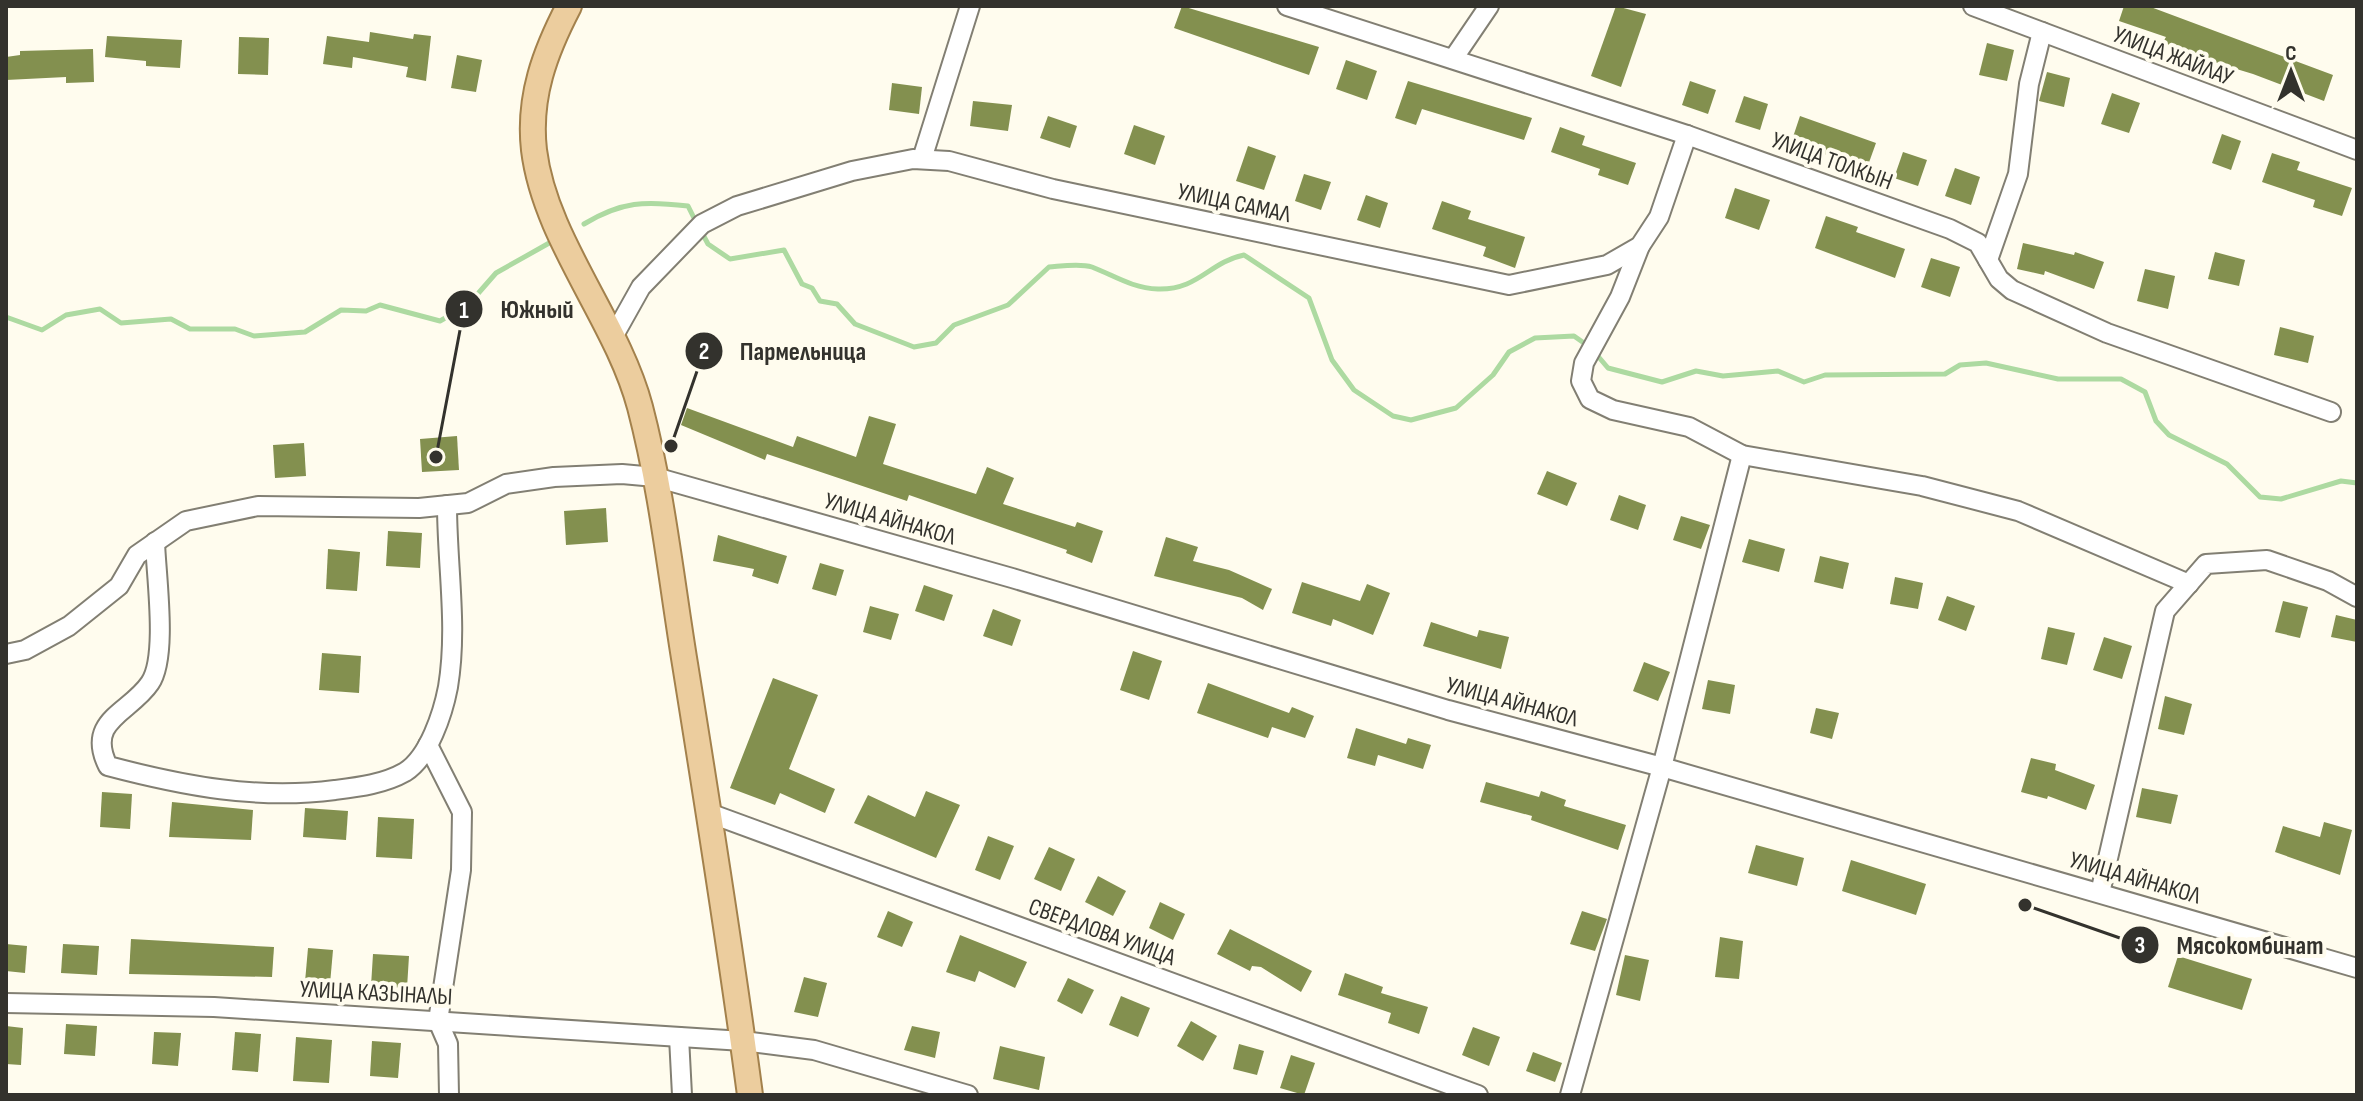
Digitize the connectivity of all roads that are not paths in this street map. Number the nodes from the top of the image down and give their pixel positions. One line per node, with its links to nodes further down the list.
1 (569, 6): 13 (main road)
2 (970, 6): 10 (street)
3 (1287, 6): 7 (street, УЛИЦА ТОЛКЫН)
4 (1489, 6): 7 (street)
5 (1973, 6): 6 (street, УЛИЦА ЖАЙЛАУ)
6 (2042, 32): 9 (street, УЛИЦА ЖАЙЛАУ); 12 (street)
7 (1453, 59): 8 (street, УЛИЦА ТОЛКЫН)
8 (1687, 135): 11 (street, УЛИЦА САМАЛ); 12 (street, УЛИЦА ТОЛКЫН)
9 (2357, 150)
10 (922, 159): 11 (street, УЛИЦА САМАЛ); 13 (street, УЛИЦА САМАЛ)
11 (1640, 246): 15 (street)
12 (1988, 260): 14 (street, УЛИЦА ТОЛКЫН)
13 (613, 337): 16 (main road)
14 (2331, 412)
15 (1742, 455): 19 (street); 23 (street)
16 (655, 477): 17 (street, УЛИЦА АЙНАКОЛ); 23 (street, УЛИЦА АЙНАКОЛ); 24 (main road)
17 (447, 505): 18 (street, УЛИЦА АЙНАКОЛ); 22 (street)
18 (155, 542): 21 (street, УЛИЦА АЙНАКОЛ); 22 (street)
19 (2189, 584): 20 (street); 25 (street)
20 (2357, 597)
21 (6, 654)
22 (428, 745): 28 (street)
23 (1662, 767): 25 (street, УЛИЦА АЙНАКОЛ); 36 (street)
24 (709, 813): 30 (main road); 35 (street, СВЕРДЛОВА УЛИЦА)
25 (2100, 893): 26 (street, УЛИЦА АЙНАКОЛ)
26 (2357, 968)
27 (6, 1003): 28 (street, УЛИЦА КАЗЫНАЛЫ)
28 (438, 1021): 29 (street, УЛИЦА КАЗЫНАЛЫ); 31 (street)
29 (679, 1037): 30 (street, УЛИЦА КАЗЫНАЛЫ); 32 (street)
30 (743, 1041): 33 (main road); 34 (street, УЛИЦА КАЗЫНАЛЫ)
31 (449, 1095)
32 (682, 1095)
33 (750, 1095)
34 (968, 1095)
35 (1478, 1095)
36 (1570, 1095)

